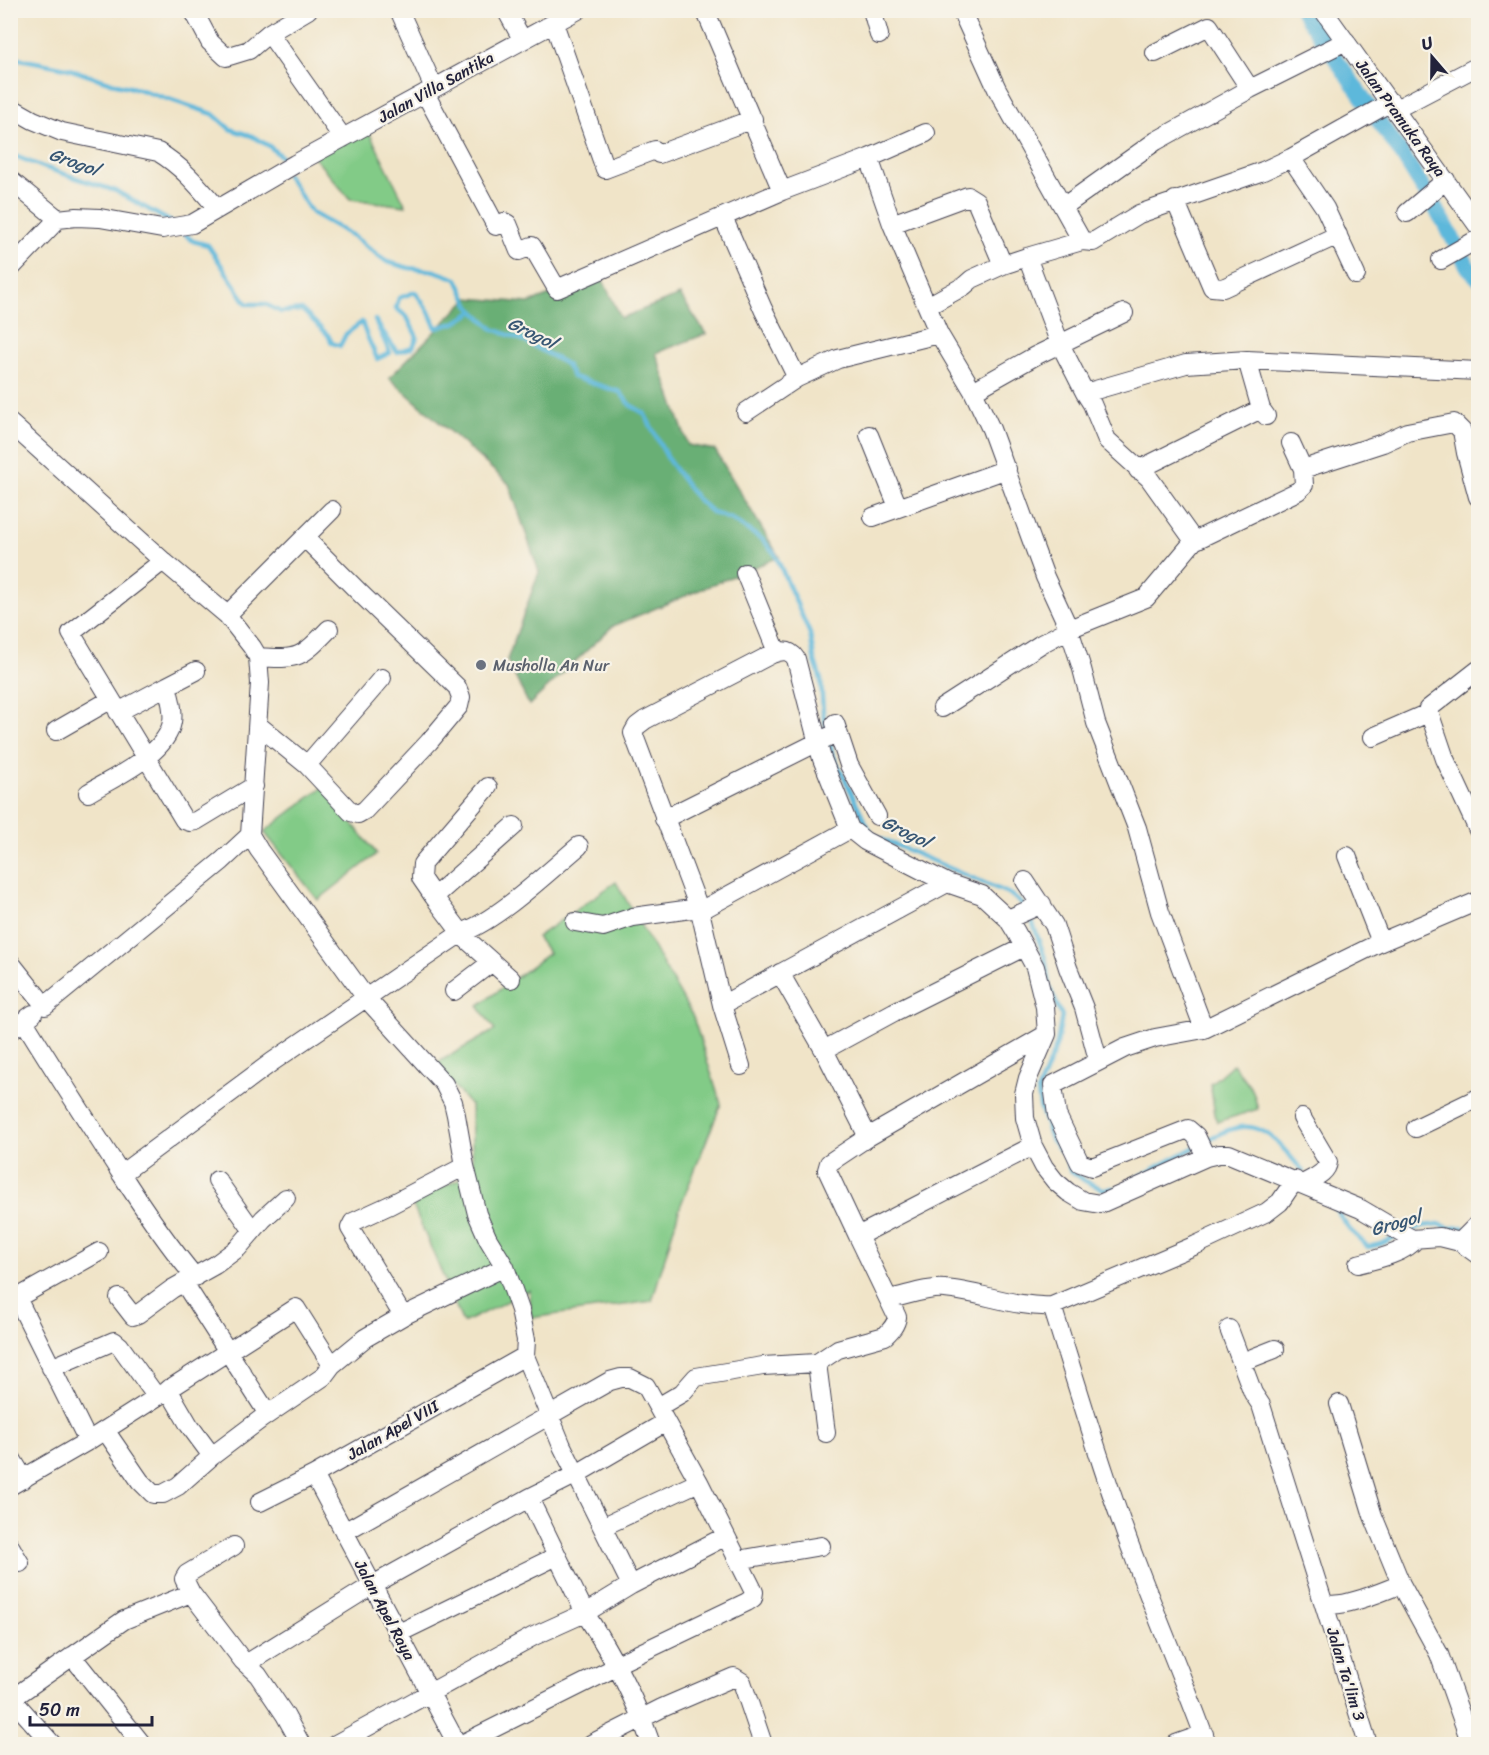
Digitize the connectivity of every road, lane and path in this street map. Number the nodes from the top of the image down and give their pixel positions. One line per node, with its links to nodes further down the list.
1 (193, 10): 11 (street)
2 (308, 10): 11 (street)
3 (399, 10): 18 (street)
4 (506, 10): 13 (street)
5 (578, 10): 10 (street, Jalan Villa Santika)
6 (705, 10): 21 (street)
7 (872, 10): 12 (street)
8 (961, 10): 30 (street)
9 (1332, 13): 14 (street, Jalan Pramuka Raya)
10 (554, 23): 13 (street, Jalan Villa Santika); 21 (street)
11 (269, 33): 23 (street)
12 (879, 35)
13 (522, 39): 18 (street, Jalan Villa Santika)
14 (1342, 43): 17 (street); 19 (street, Jalan Pramuka Raya)
15 (1155, 53): 17 (street)
16 (1479, 66): 19 (street)
17 (1250, 89): 30 (street)
18 (430, 91): 23 (street, Jalan Villa Santika); 33 (street)
19 (1390, 106): 25 (street); 27 (street, Jalan Pramuka Raya)
20 (10, 107): 31 (street)
21 (753, 119): 28 (street)
22 (926, 133): 24 (street)
23 (343, 138): 31 (street, Jalan Villa Santika)
24 (869, 158): 28 (street); 35 (street)
25 (1291, 158): 29 (street); 37 (street)
26 (10, 180): 34 (street)
27 (1436, 189): 32 (street); 36 (street, Jalan Pramuka Raya)
28 (782, 190): 33 (street)
29 (1175, 200): 37 (street); 38 (street)
30 (1063, 207): 38 (street)
31 (218, 209): 34 (street, Jalan Villa Santika)
32 (1407, 213)
33 (723, 217): 51 (street)
34 (58, 219): 43 (street)
35 (892, 224): 42 (street); 45 (street)
36 (1479, 226)
37 (1338, 235): 44 (street)
38 (1082, 241): 40 (street)
39 (1473, 242): 41 (street)
40 (1027, 257): 42 (street); 48 (street)
41 (1445, 257)
42 (1003, 265): 45 (street)
43 (10, 269)
44 (1356, 275)
45 (926, 304): 47 (street)
46 (1124, 313): 48 (street)
47 (939, 334): 51 (street); 52 (street)
48 (1060, 344): 52 (street); 53 (street)
49 (1247, 360): 50 (street); 53 (street); 61 (street)
50 (1479, 370)
51 (797, 378): 54 (street)
52 (973, 391): 59 (street)
53 (1084, 393): 61 (street)
54 (746, 412)
55 (10, 423): 68 (street)
56 (869, 435): 63 (street)
57 (1291, 443): 60 (street)
58 (1472, 451): 60 (street); 62 (street)
59 (1007, 469): 63 (street); 72 (street)
60 (1303, 469): 67 (street)
61 (1138, 470): 67 (street)
62 (1479, 497)
63 (898, 507): 65 (street)
64 (332, 510): 66 (street)
65 (873, 517)
66 (305, 538): 70 (street); 87 (street)
67 (1194, 541): 72 (street)
68 (163, 561): 70 (street); 79 (street)
69 (745, 573): 73 (street)
70 (227, 615): 74 (street)
71 (329, 629): 74 (street)
72 (1069, 629): 80 (street); 119 (street)
73 (777, 652): 85 (street); 92 (street)
74 (258, 657): 82 (street)
75 (196, 671): 78 (street)
76 (1477, 677): 81 (street)
77 (382, 678): 87 (street)
78 (167, 686): 79 (street); 86 (street)
79 (114, 706): 83 (street); 86 (street)
80 (942, 708)
81 (1428, 713): 84 (street); 95 (street)
82 (258, 725): 87 (street); 88 (street)
83 (56, 731)
84 (1373, 737)
85 (816, 742): 91 (street); 92 (street); 94 (street)
86 (146, 758): 88 (street); 90 (street)
87 (307, 765)
88 (254, 786): 96 (street)
89 (488, 787): 101 (street)
90 (88, 793)
91 (877, 816)
92 (664, 819): 104 (street)
93 (514, 826): 101 (street)
94 (850, 829): 100 (street); 104 (street)
95 (1479, 830)
96 (250, 835): 115 (street); 117 (street)
97 (579, 846): 107 (street)
98 (1347, 856): 108 (street)
99 (1025, 880): 103 (street)
100 (947, 884): 105 (street); 112 (street)
101 (434, 897): 107 (street)
102 (1479, 901): 108 (street)
103 (1042, 904): 105 (street); 122 (street)
104 (699, 909): 106 (street); 116 (street)
105 (1008, 920): 109 (street)
106 (575, 922)
107 (461, 933): 111 (street); 115 (street)
108 (1382, 942): 119 (street)
109 (1024, 947): 120 (street); 121 (street)
110 (10, 962): 117 (street)
111 (492, 962): 113 (street); 114 (street)
112 (780, 974): 116 (street); 121 (street)
113 (511, 979)
114 (454, 991)
115 (366, 998): 130 (street); 131 (street)
116 (722, 1005): 123 (street)
117 (45, 1006): 118 (street)
118 (17, 1026): 131 (street)
119 (1204, 1029): 122 (street)
120 (1047, 1034): 127 (street); 128 (street)
121 (824, 1050): 127 (street)
122 (1098, 1060): 129 (street)
123 (741, 1066)
124 (1479, 1098): 126 (street)
125 (1302, 1118): 133 (street)
126 (1416, 1128)
127 (868, 1137): 137 (street)
128 (1033, 1146): 129 (street); 137 (street)
129 (1202, 1149): 133 (street)
130 (465, 1166): 142 (street); 148 (street)
131 (121, 1174): 143 (street)
132 (217, 1180): 135 (street)
133 (1299, 1182): 138 (street); 147 (street)
134 (286, 1198): 135 (street)
135 (253, 1231): 143 (street)
136 (1470, 1232): 138 (street); 140 (street)
137 (858, 1236): 145 (street)
138 (1414, 1239): 141 (street)
139 (99, 1252): 146 (street)
140 (1479, 1255)
141 (1358, 1264)
142 (505, 1267): 148 (street); 152 (street)
143 (189, 1280): 144 (street); 151 (street)
144 (119, 1298)
145 (889, 1299): 147 (street); 154 (street)
146 (14, 1300): 156 (street)
147 (1052, 1306): 195 (street)
148 (404, 1316): 155 (street)
149 (1229, 1329): 153 (street, Jalan Ta'lim 3)
150 (1275, 1349): 153 (street)
151 (229, 1351): 155 (street); 157 (street); 159 (street)
152 (525, 1356): 161 (street); 168 (street, Jalan Apel VIII)
153 (1242, 1362): 186 (street, Jalan Ta'lim 3)
154 (817, 1363): 160 (street); 163 (street)
155 (332, 1365): 159 (street)
156 (51, 1368): 157 (street); 164 (street)
157 (162, 1392): 162 (street); 166 (street)
158 (1339, 1404): 183 (street)
159 (268, 1414): 166 (street)
160 (662, 1414): 161 (street); 167 (street); 169 (street)
161 (548, 1415): 167 (street); 174 (street)
162 (105, 1430): 164 (street); 166 (street)
163 (826, 1433)
164 (88, 1441): 170 (street)
165 (10, 1456): 170 (street)
166 (212, 1456)
167 (575, 1474): 171 (street); 173 (street)
168 (314, 1475): 172 (street, Jalan Apel VIII); 174 (street, Jalan Apel Raya)
169 (699, 1482): 173 (street); 175 (street)
170 (17, 1483)
171 (529, 1498): 179 (street); 184 (street)
172 (260, 1502)
173 (603, 1526): 182 (street)
174 (344, 1532): 184 (street, Jalan Apel Raya)
175 (726, 1536): 180 (street); 182 (street)
176 (10, 1546): 181 (street)
177 (234, 1546): 185 (street)
178 (821, 1546): 180 (street)
179 (557, 1556): 187 (street); 188 (street)
180 (738, 1560): 191 (street)
181 (20, 1563)
182 (632, 1584): 187 (street)
183 (1401, 1584): 186 (street); 207 (street)
184 (371, 1586): 188 (street, Jalan Apel Raya); 190 (street)
185 (191, 1593): 189 (street); 190 (street)
186 (1325, 1603): 206 (street, Jalan Ta'lim 3)
187 (585, 1612): 191 (street); 192 (street)
188 (397, 1634): 192 (street, Jalan Apel Raya)
189 (72, 1656): 193 (street); 197 (street)
190 (246, 1664): 198 (street)
191 (618, 1665): 194 (street); 201 (street)
192 (429, 1693): 199 (street); 200 (street, Jalan Apel Raya)
193 (11, 1699): 196 (street)
194 (642, 1719): 202 (street); 203 (street); 204 (street)
195 (1206, 1739): 205 (street)
196 (52, 1744)
197 (142, 1744)
198 (301, 1744)
199 (336, 1744)
200 (457, 1744)
201 (462, 1744)
202 (591, 1744)
203 (651, 1744)
204 (763, 1744)
205 (1176, 1744)
206 (1368, 1744)
207 (1471, 1744)

